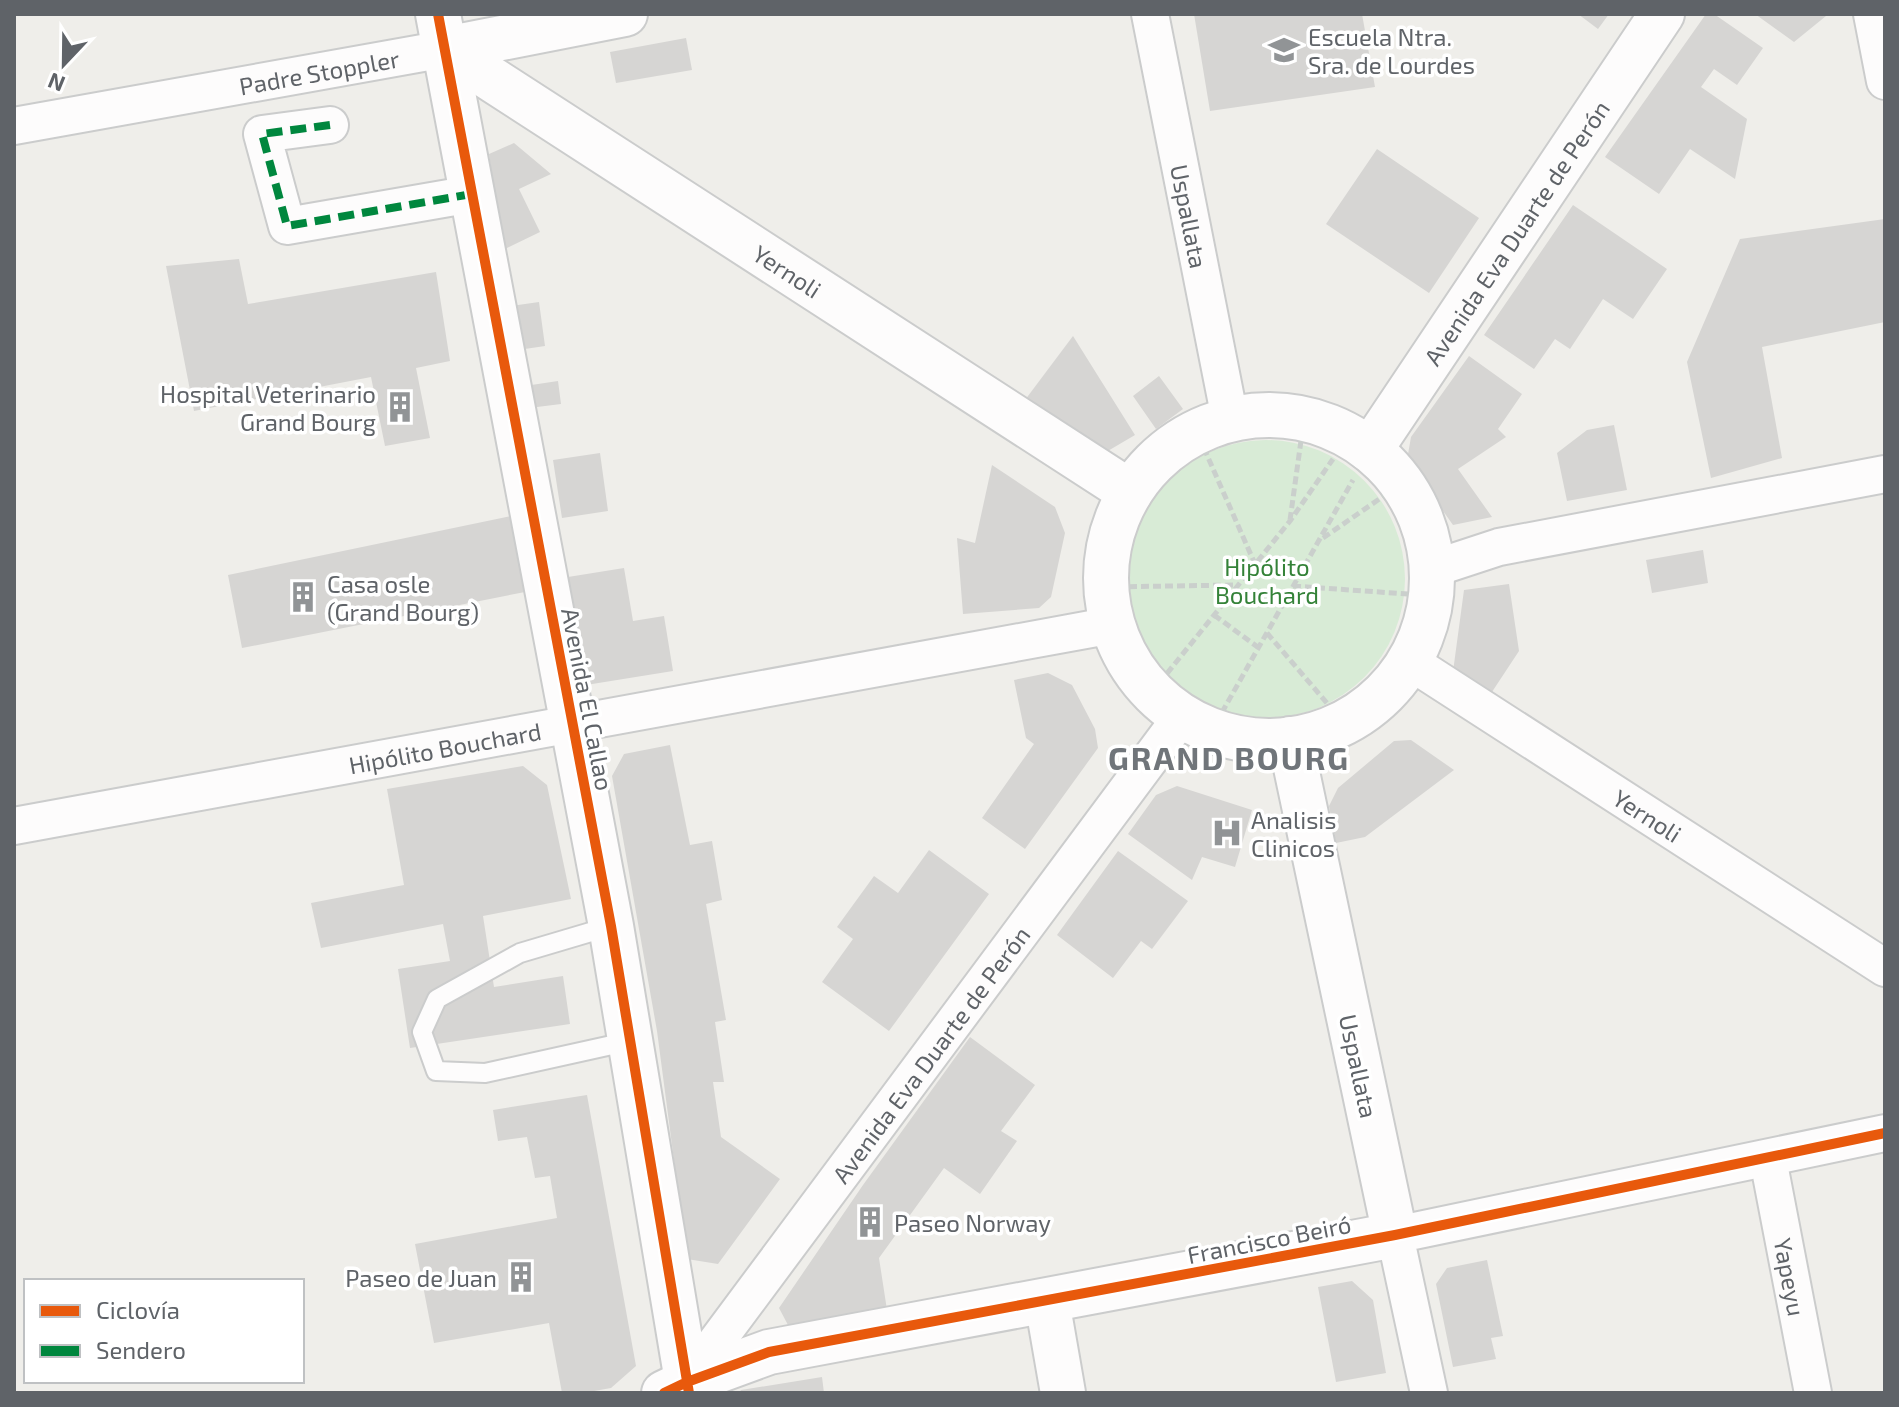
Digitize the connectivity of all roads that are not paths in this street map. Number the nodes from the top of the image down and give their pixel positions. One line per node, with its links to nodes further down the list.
1 (625, 14): 5 (street, Padre Stoppler)
2 (1150, 14): 10 (street, Uspallata)
3 (1662, 14): 11 (street, Avenida Eva Duarte de Perón)
4 (1872, 14): 6 (street)
5 (441, 32): 8 (street, Padre Stoppler); 9 (street, Avenida El Callao); 13 (street, Yernoli)
6 (1885, 81)
7 (330, 125): 9 (street)
8 (14, 126)
9 (472, 194): 18 (street, Avenida El Callao)
10 (1214, 425): 11 (street); 13 (street)
11 (1360, 443): 14 (street)
12 (1885, 474): 14 (street)
13 (1130, 492): 15 (street)
14 (1432, 582): 16 (street)
15 (1109, 606): 17 (street); 18 (street, Hipólito Bouchard)
16 (1409, 661): 19 (street); 22 (street, Yernoli)
17 (1182, 713): 19 (street); 28 (street, Avenida Eva Duarte de Perón)
18 (572, 724): 20 (street, Hipólito Bouchard); 21 (street, Avenida El Callao)
19 (1290, 739): 26 (street, Uspallata)
20 (14, 826)
21 (611, 926): 23 (street, Avenida El Callao); 23 (lane)
22 (1885, 968)
23 (631, 1041): 28 (street, Avenida El Callao)
24 (1885, 1133): 25 (street, Francisco Beiró)
25 (1768, 1159): 26 (street, Francisco Beiró); 31 (street, Yapeyu)
26 (1395, 1235): 27 (street, Francisco Beiró); 30 (street, Uspallata)
27 (1047, 1301): 28 (street, Francisco Beiró); 29 (street)
28 (680, 1390)
29 (1063, 1393)
30 (1429, 1393)
31 (1813, 1393)

